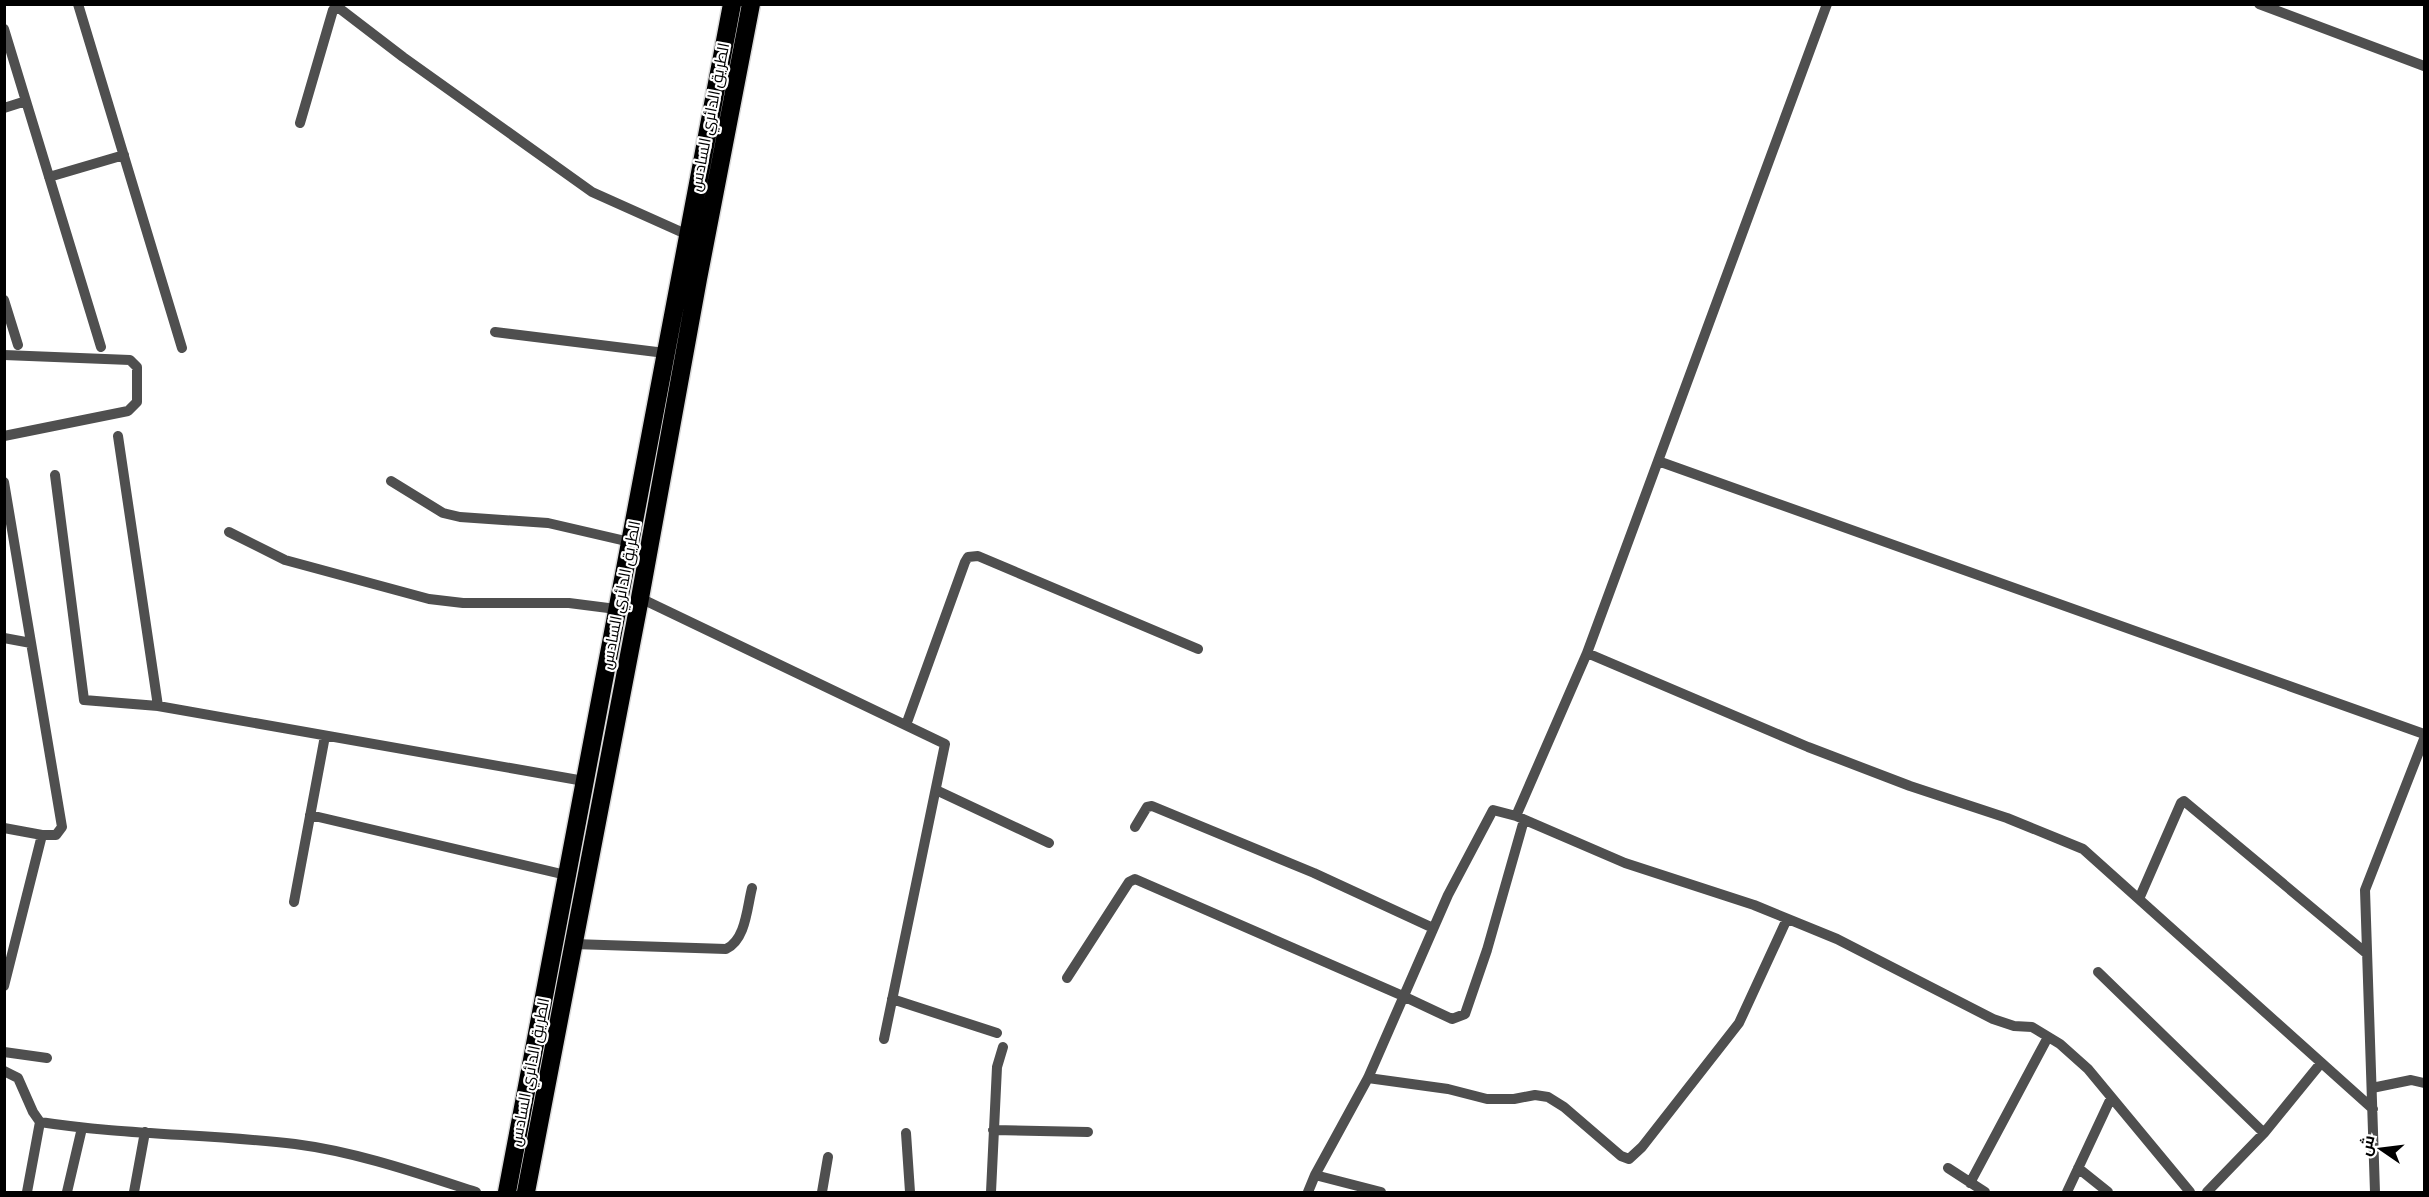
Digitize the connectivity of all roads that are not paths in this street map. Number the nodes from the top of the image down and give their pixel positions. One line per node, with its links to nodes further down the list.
1 (78, 4): 11 (street)
2 (732, 4): 13 (highway, الطريق الدائري السادس)
3 (751, 4): 30 (highway, الطريق الدائري السادس)
4 (1827, 4): 23 (street)
5 (2259, 4): 7 (street)
6 (4, 29): 8 (street)
7 (2424, 66)
8 (26, 101): 9 (street); 12 (street)
9 (4, 108)
10 (300, 123): 13 (street)
11 (124, 155): 12 (street); 18 (street)
12 (50, 177): 17 (street)
13 (688, 235): 19 (highway, الطريق الدائري السادس)
14 (4, 300): 16 (street)
15 (495, 332): 19 (street)
16 (18, 345)
17 (101, 347)
18 (182, 348)
19 (665, 353): 28 (highway, الطريق الدائري السادس)
20 (4, 355): 21 (street)
21 (4, 436)
22 (118, 436): 38 (street)
23 (1658, 461): 37 (street); 40 (street)
24 (55, 475): 38 (street)
25 (391, 481): 28 (street)
26 (4, 482): 29 (street)
27 (228, 532): 31 (street)
28 (630, 542): 31 (highway, الطريق الدائري السادس)
29 (10, 549): 35 (street)
30 (640, 598): 33 (highway, الطريق الدائري السادس); 39 (street)
31 (616, 609): 32 (highway, الطريق الدائري السادس)
32 (612, 630): 33 (highway); 43 (highway, الطريق الدائري السادس)
33 (632, 634): 57 (highway, الطريق الدائري السادس)
34 (4, 638): 35 (street)
35 (31, 643): 49 (street)
36 (1198, 649): 39 (street)
37 (1587, 653): 46 (street); 53 (street)
38 (158, 706): 41 (street)
39 (906, 725): 44 (street)
40 (2424, 734)
41 (325, 736): 43 (street); 45 (street)
42 (2424, 739): 58 (street)
43 (584, 781): 51 (highway, الطريق الدائري السادس)
44 (936, 790): 50 (street); 63 (street)
45 (310, 815): 51 (street); 54 (street)
46 (1520, 818): 55 (street); 56 (street); 62 (street)
47 (1135, 826): 56 (street)
48 (4, 828): 49 (street)
49 (42, 835): 61 (street)
50 (1050, 843)
51 (566, 875): 93 (highway, الطريق الدائري السادس)
52 (752, 888): 57 (street)
53 (2139, 899): 58 (street); 70 (street)
54 (294, 902)
55 (1787, 919): 65 (street); 72 (street)
56 (1433, 928): 62 (street)
57 (573, 944): 94 (highway, الطريق الدائري السادس)
58 (2366, 953): 74 (street)
59 (2098, 972): 83 (street)
60 (1067, 978): 62 (street)
61 (4, 986)
62 (1403, 996): 72 (street)
63 (892, 999): 64 (street); 66 (street)
64 (997, 1033)
65 (2048, 1037): 75 (street); 88 (street)
66 (884, 1039)
67 (1003, 1047): 79 (street)
68 (4, 1052): 69 (street)
69 (47, 1058)
70 (2321, 1063): 76 (street); 83 (street)
71 (4, 1071): 77 (street)
72 (1368, 1078): 87 (street)
73 (2424, 1083): 74 (street)
74 (2372, 1088): 76 (street)
75 (2111, 1098): 86 (street); 103 (street)
76 (2373, 1109): 105 (street)
77 (40, 1122): 78 (street); 89 (street)
78 (82, 1128): 80 (street); 90 (street)
79 (993, 1130): 81 (street); 97 (street)
80 (145, 1132): 91 (street); 92 (street)
81 (1088, 1132)
82 (906, 1133): 96 (street)
83 (2264, 1133): 104 (street)
84 (828, 1156): 95 (street)
85 (1948, 1168): 88 (street)
86 (2078, 1168): 101 (street); 102 (street)
87 (1315, 1175): 98 (street); 99 (street)
88 (1970, 1183): 100 (street)
89 (27, 1192)
90 (68, 1192)
91 (134, 1192)
92 (476, 1192)
93 (507, 1192)
94 (526, 1192)
95 (822, 1192)
96 (910, 1192)
97 (991, 1192)
98 (1308, 1192)
99 (1380, 1192)
100 (1985, 1192)
101 (2067, 1192)
102 (2108, 1192)
103 (2190, 1192)
104 (2207, 1192)
105 (2375, 1192)

